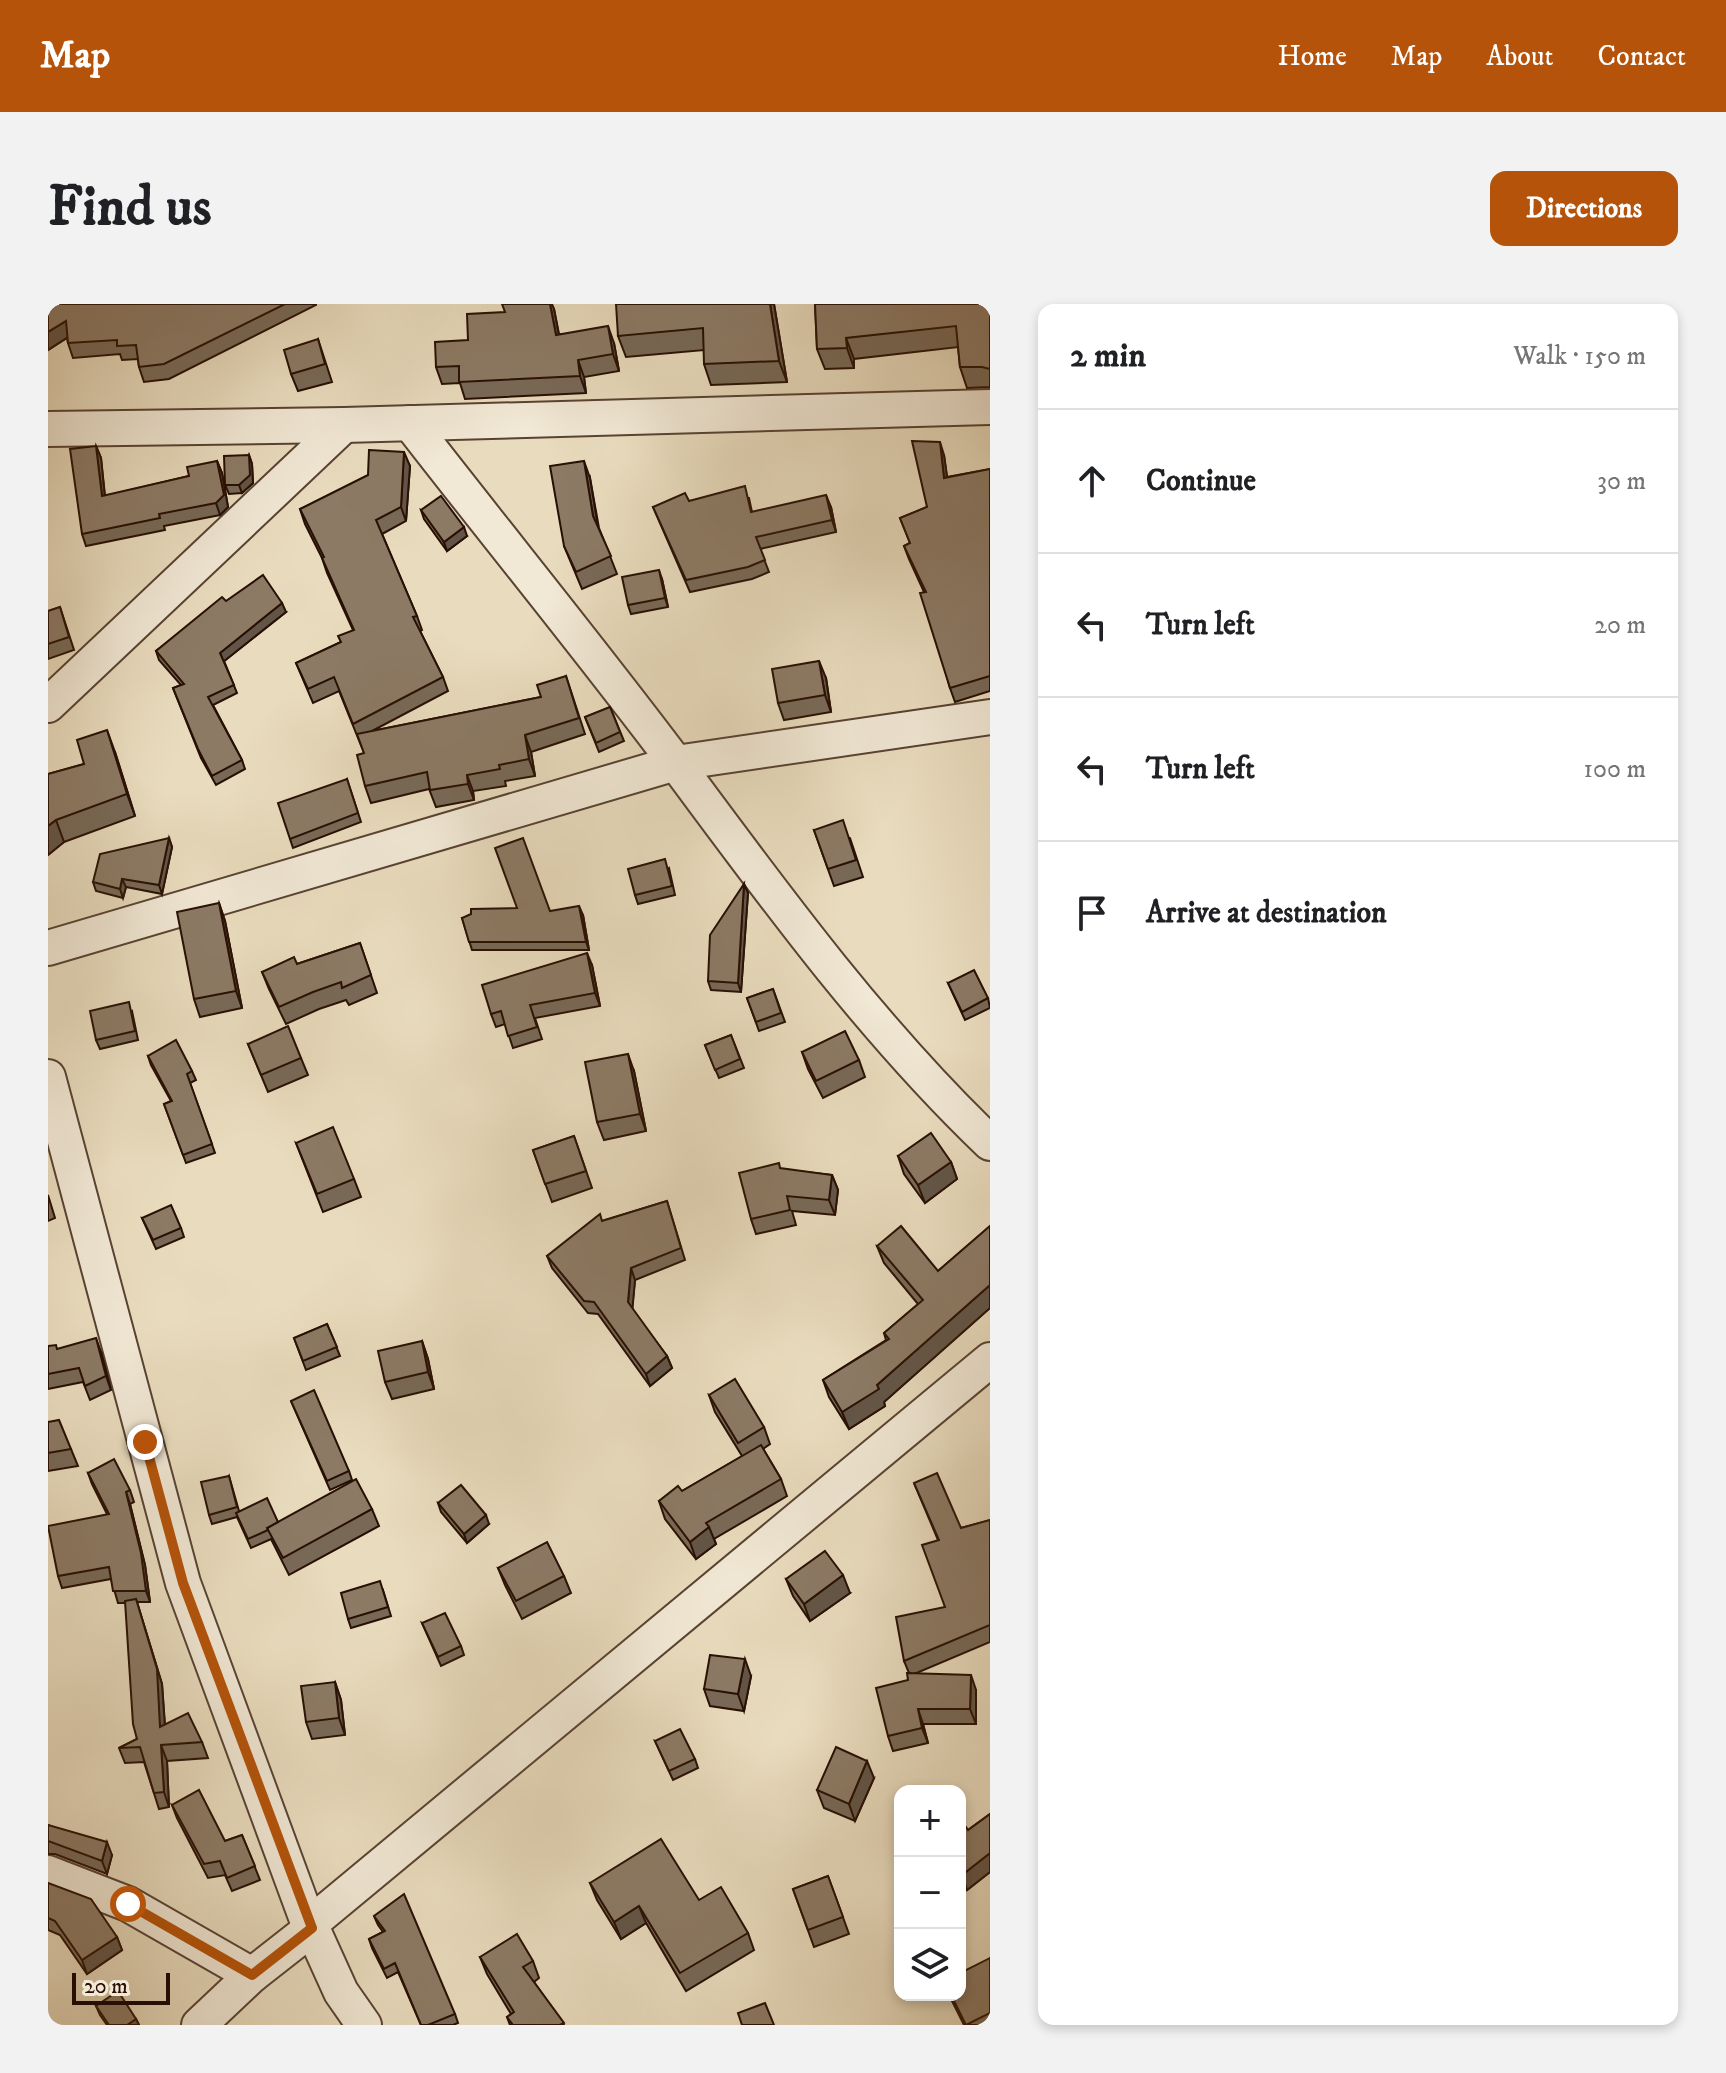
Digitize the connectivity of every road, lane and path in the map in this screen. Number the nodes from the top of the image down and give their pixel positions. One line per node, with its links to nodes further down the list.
1 (990, 407): 2 (street)
2 (410, 423): 3 (street); 7 (street)
3 (344, 425): 4 (street); 5 (street)
4 (48, 429)
5 (48, 705)
6 (990, 717): 7 (street)
7 (676, 763): 8 (street); 10 (street)
8 (48, 948)
9 (48, 1077): 13 (street)
10 (990, 1143)
11 (990, 1360): 13 (street)
12 (48, 1873): 14 (street)
13 (311, 1926): 14 (street); 16 (street)
14 (252, 1975): 15 (street)
15 (199, 2025)
16 (364, 2025)

